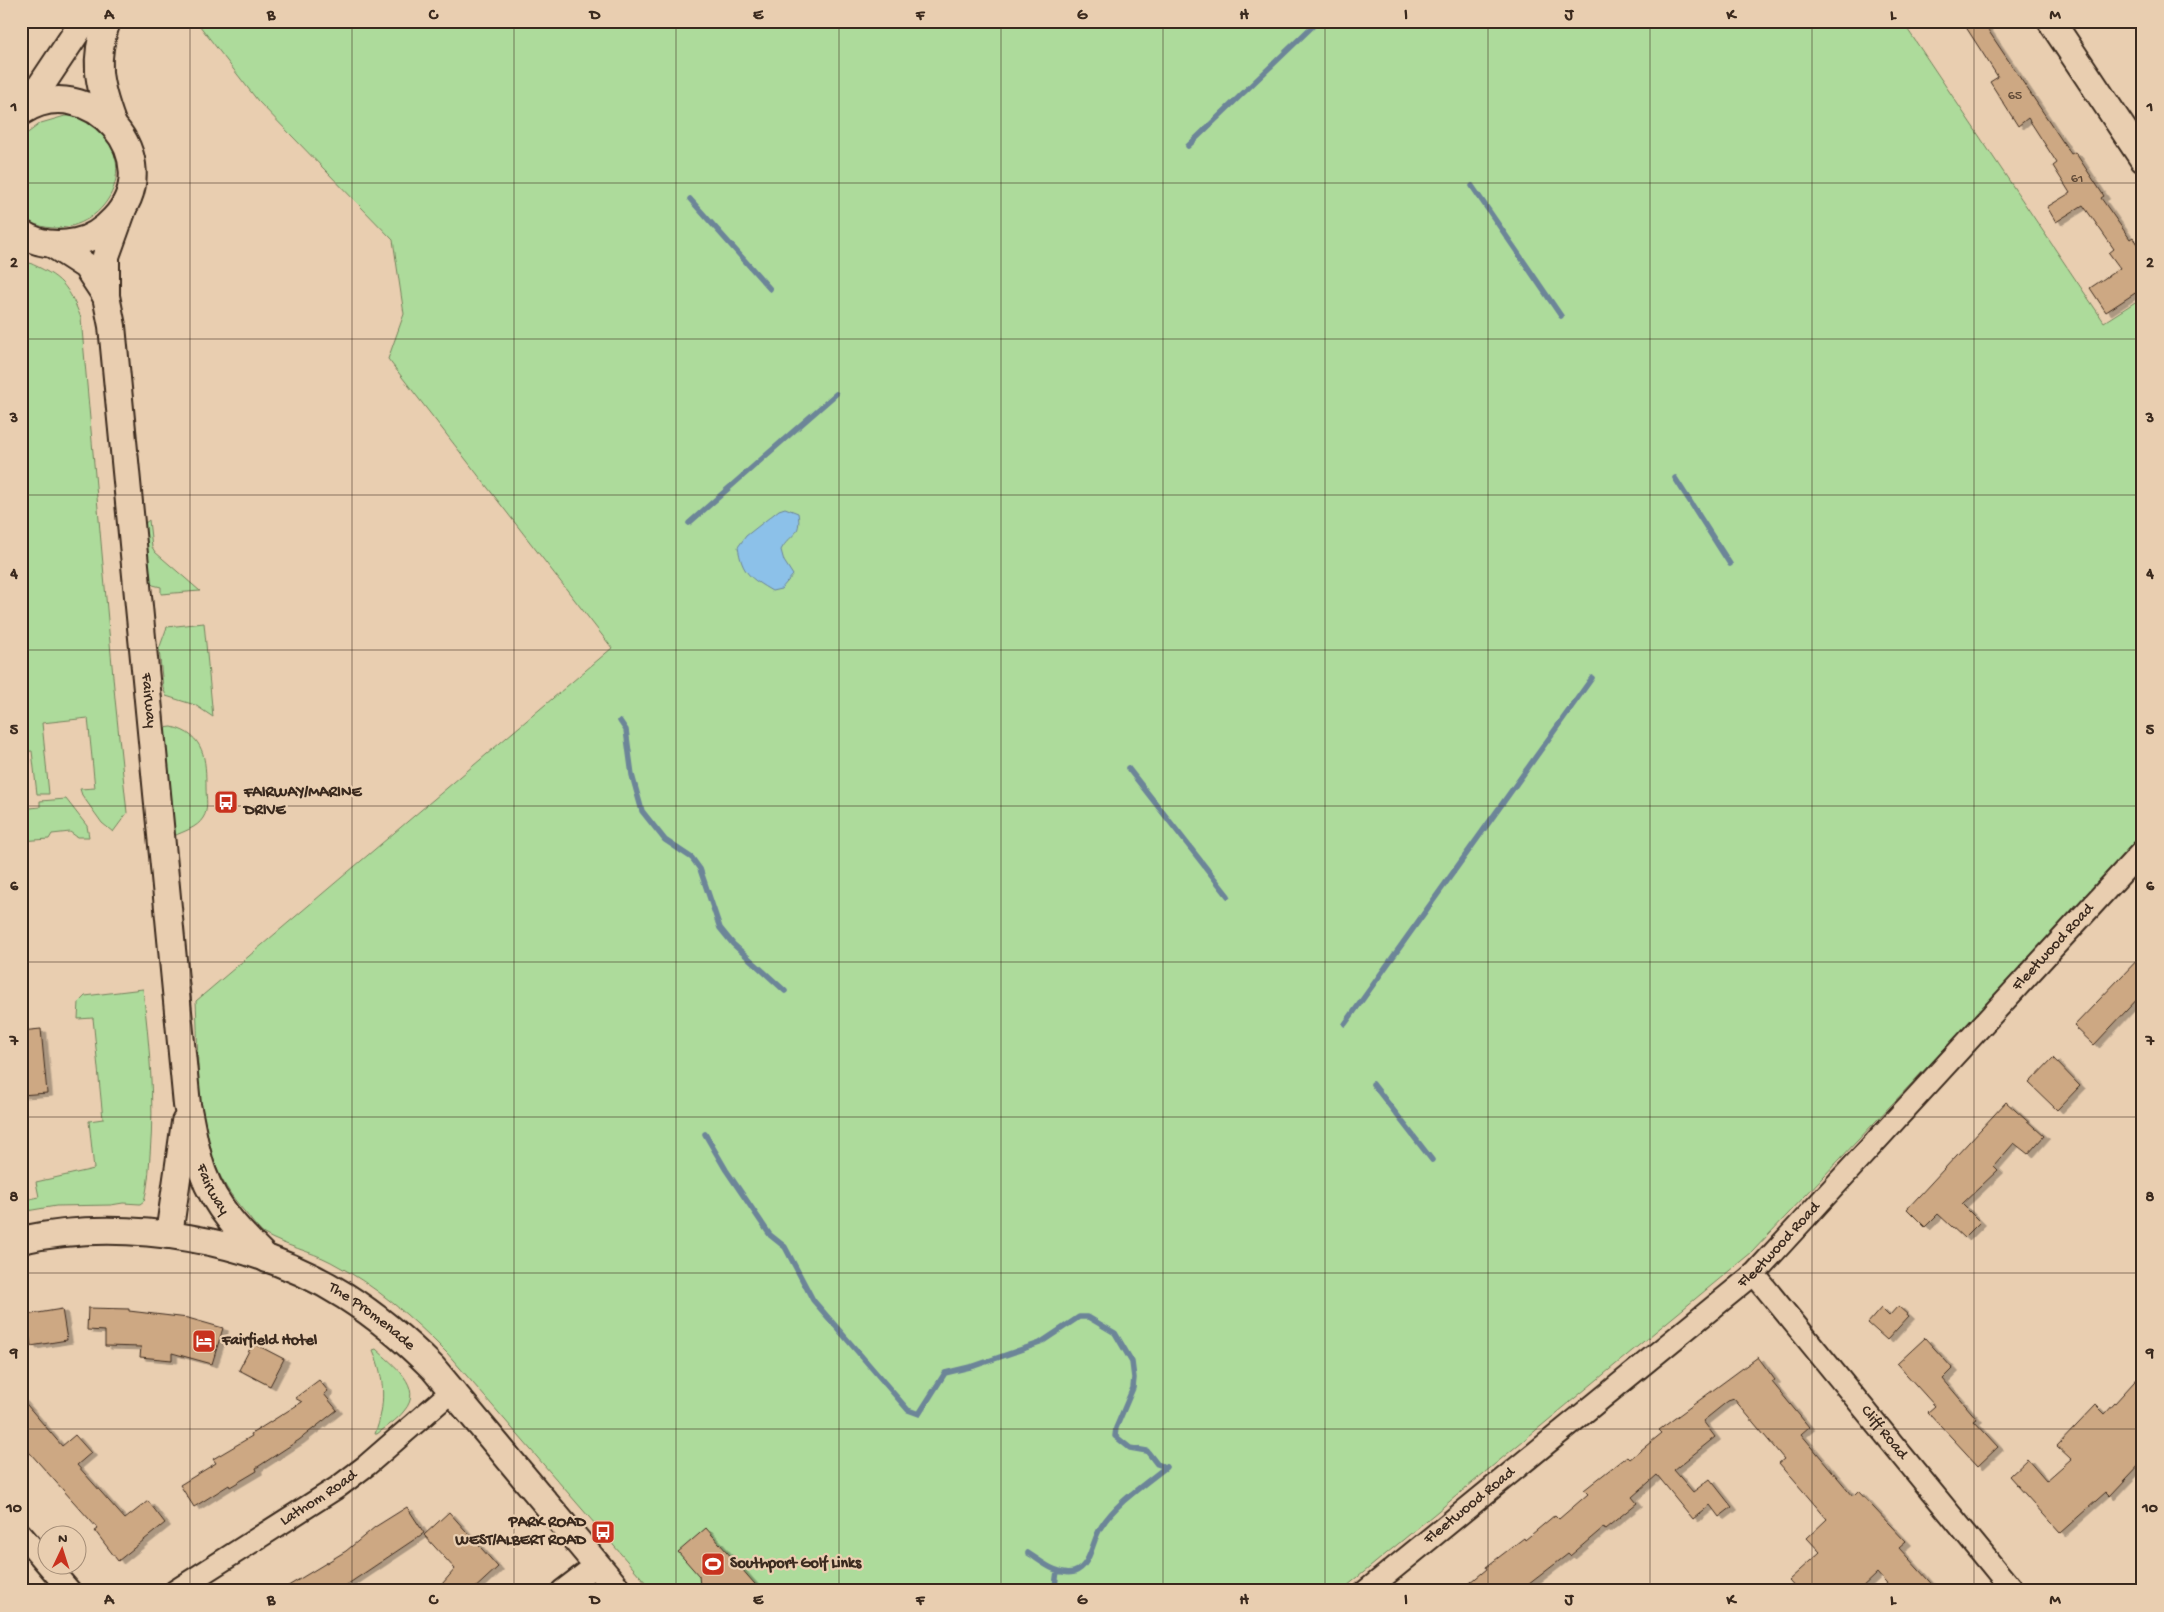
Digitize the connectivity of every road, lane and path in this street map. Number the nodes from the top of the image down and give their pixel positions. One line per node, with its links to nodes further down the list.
1 (84, 21): 4 (street)
2 (107, 21): 5 (street)
3 (2051, 21): 6 (street)
4 (24, 110): 5 (street)
5 (112, 122): 7 (street, Fairway)
6 (2143, 159)
7 (124, 206): 9 (street); 10 (street, Fairway)
8 (21, 233): 9 (street)
9 (52, 244): 10 (street, Fairway)
10 (106, 296): 12 (street, Fairway)
11 (2143, 850): 16 (street, Fleetwood Road)
12 (187, 1105): 13 (street, Fairway); 15 (street, Fairway)
13 (169, 1235): 14 (street, The Promenade); 15 (street, The Promenade)
14 (21, 1240)
15 (267, 1259): 17 (street, The Promenade)
16 (1754, 1274): 24 (street, Fleetwood Road); 25 (street, Cliff Road)
17 (452, 1391): 19 (street, The Promenade); 21 (street, Lathom Road)
18 (21, 1534): 20 (street)
19 (596, 1564): 22 (street); 23 (street, The Promenade)
20 (70, 1591)
21 (175, 1591)
22 (562, 1591)
23 (619, 1591)
24 (1366, 1591)
25 (2013, 1591)

